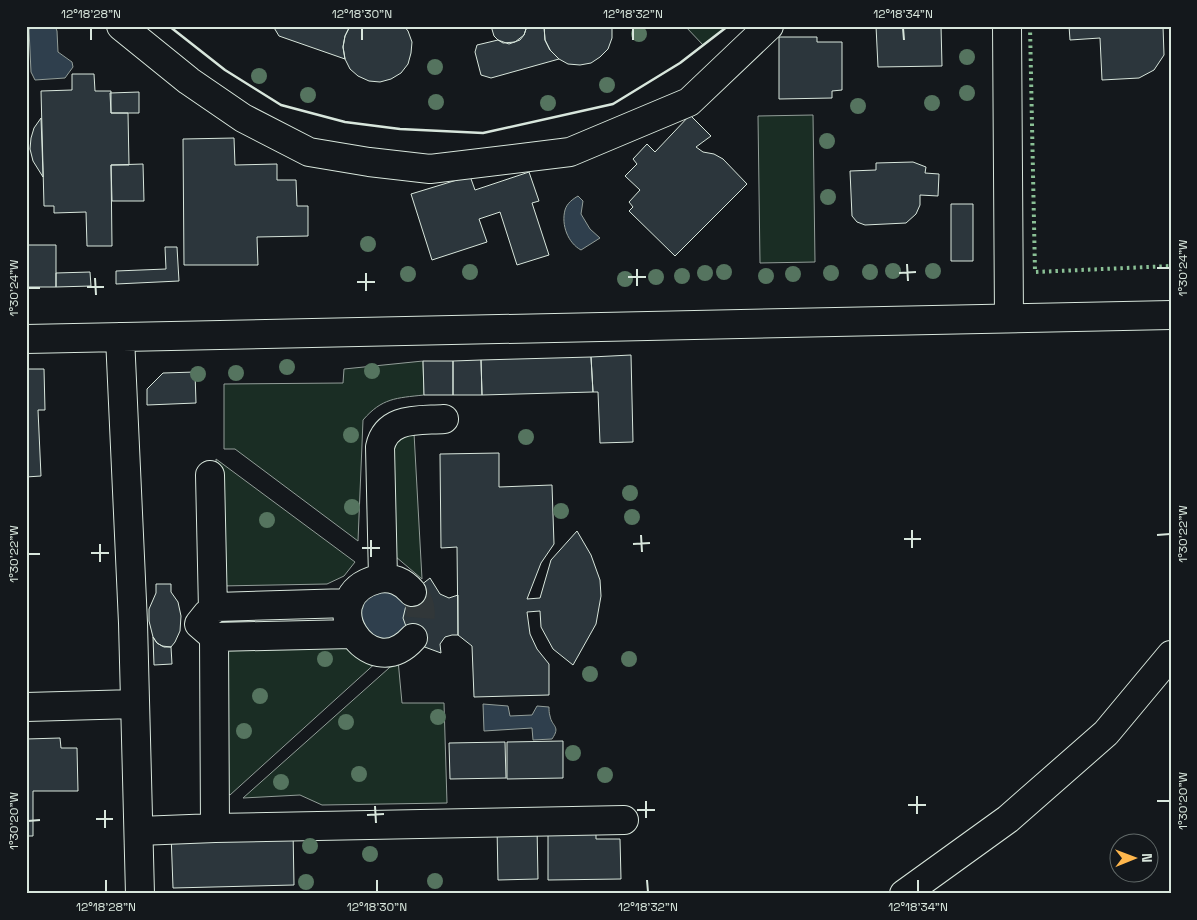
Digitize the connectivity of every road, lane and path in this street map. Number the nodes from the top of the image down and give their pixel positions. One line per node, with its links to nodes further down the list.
1 (121, 26): 2 (street)
2 (769, 26)
3 (1007, 26): 5 (street)
4 (1171, 315): 5 (street)
5 (1009, 318): 6 (street)
6 (120, 338): 7 (street); 20 (street)
7 (26, 339)
8 (444, 418): 10 (street)
9 (210, 475): 14 (street)
10 (383, 578): 11 (street); 12 (street)
11 (412, 592)
12 (349, 603): 13 (street); 15 (street)
13 (274, 606): 14 (street); 16 (street)
14 (213, 610): 17 (street)
15 (352, 634): 16 (street); 18 (street)
16 (275, 636): 17 (street)
17 (214, 637): 23 (street)
18 (413, 638)
19 (1171, 655): 26 (street)
20 (136, 704): 21 (street); 24 (street)
21 (26, 707)
22 (624, 820): 23 (street)
23 (215, 828): 24 (street)
24 (139, 831): 25 (street)
25 (140, 894)
26 (904, 894)

